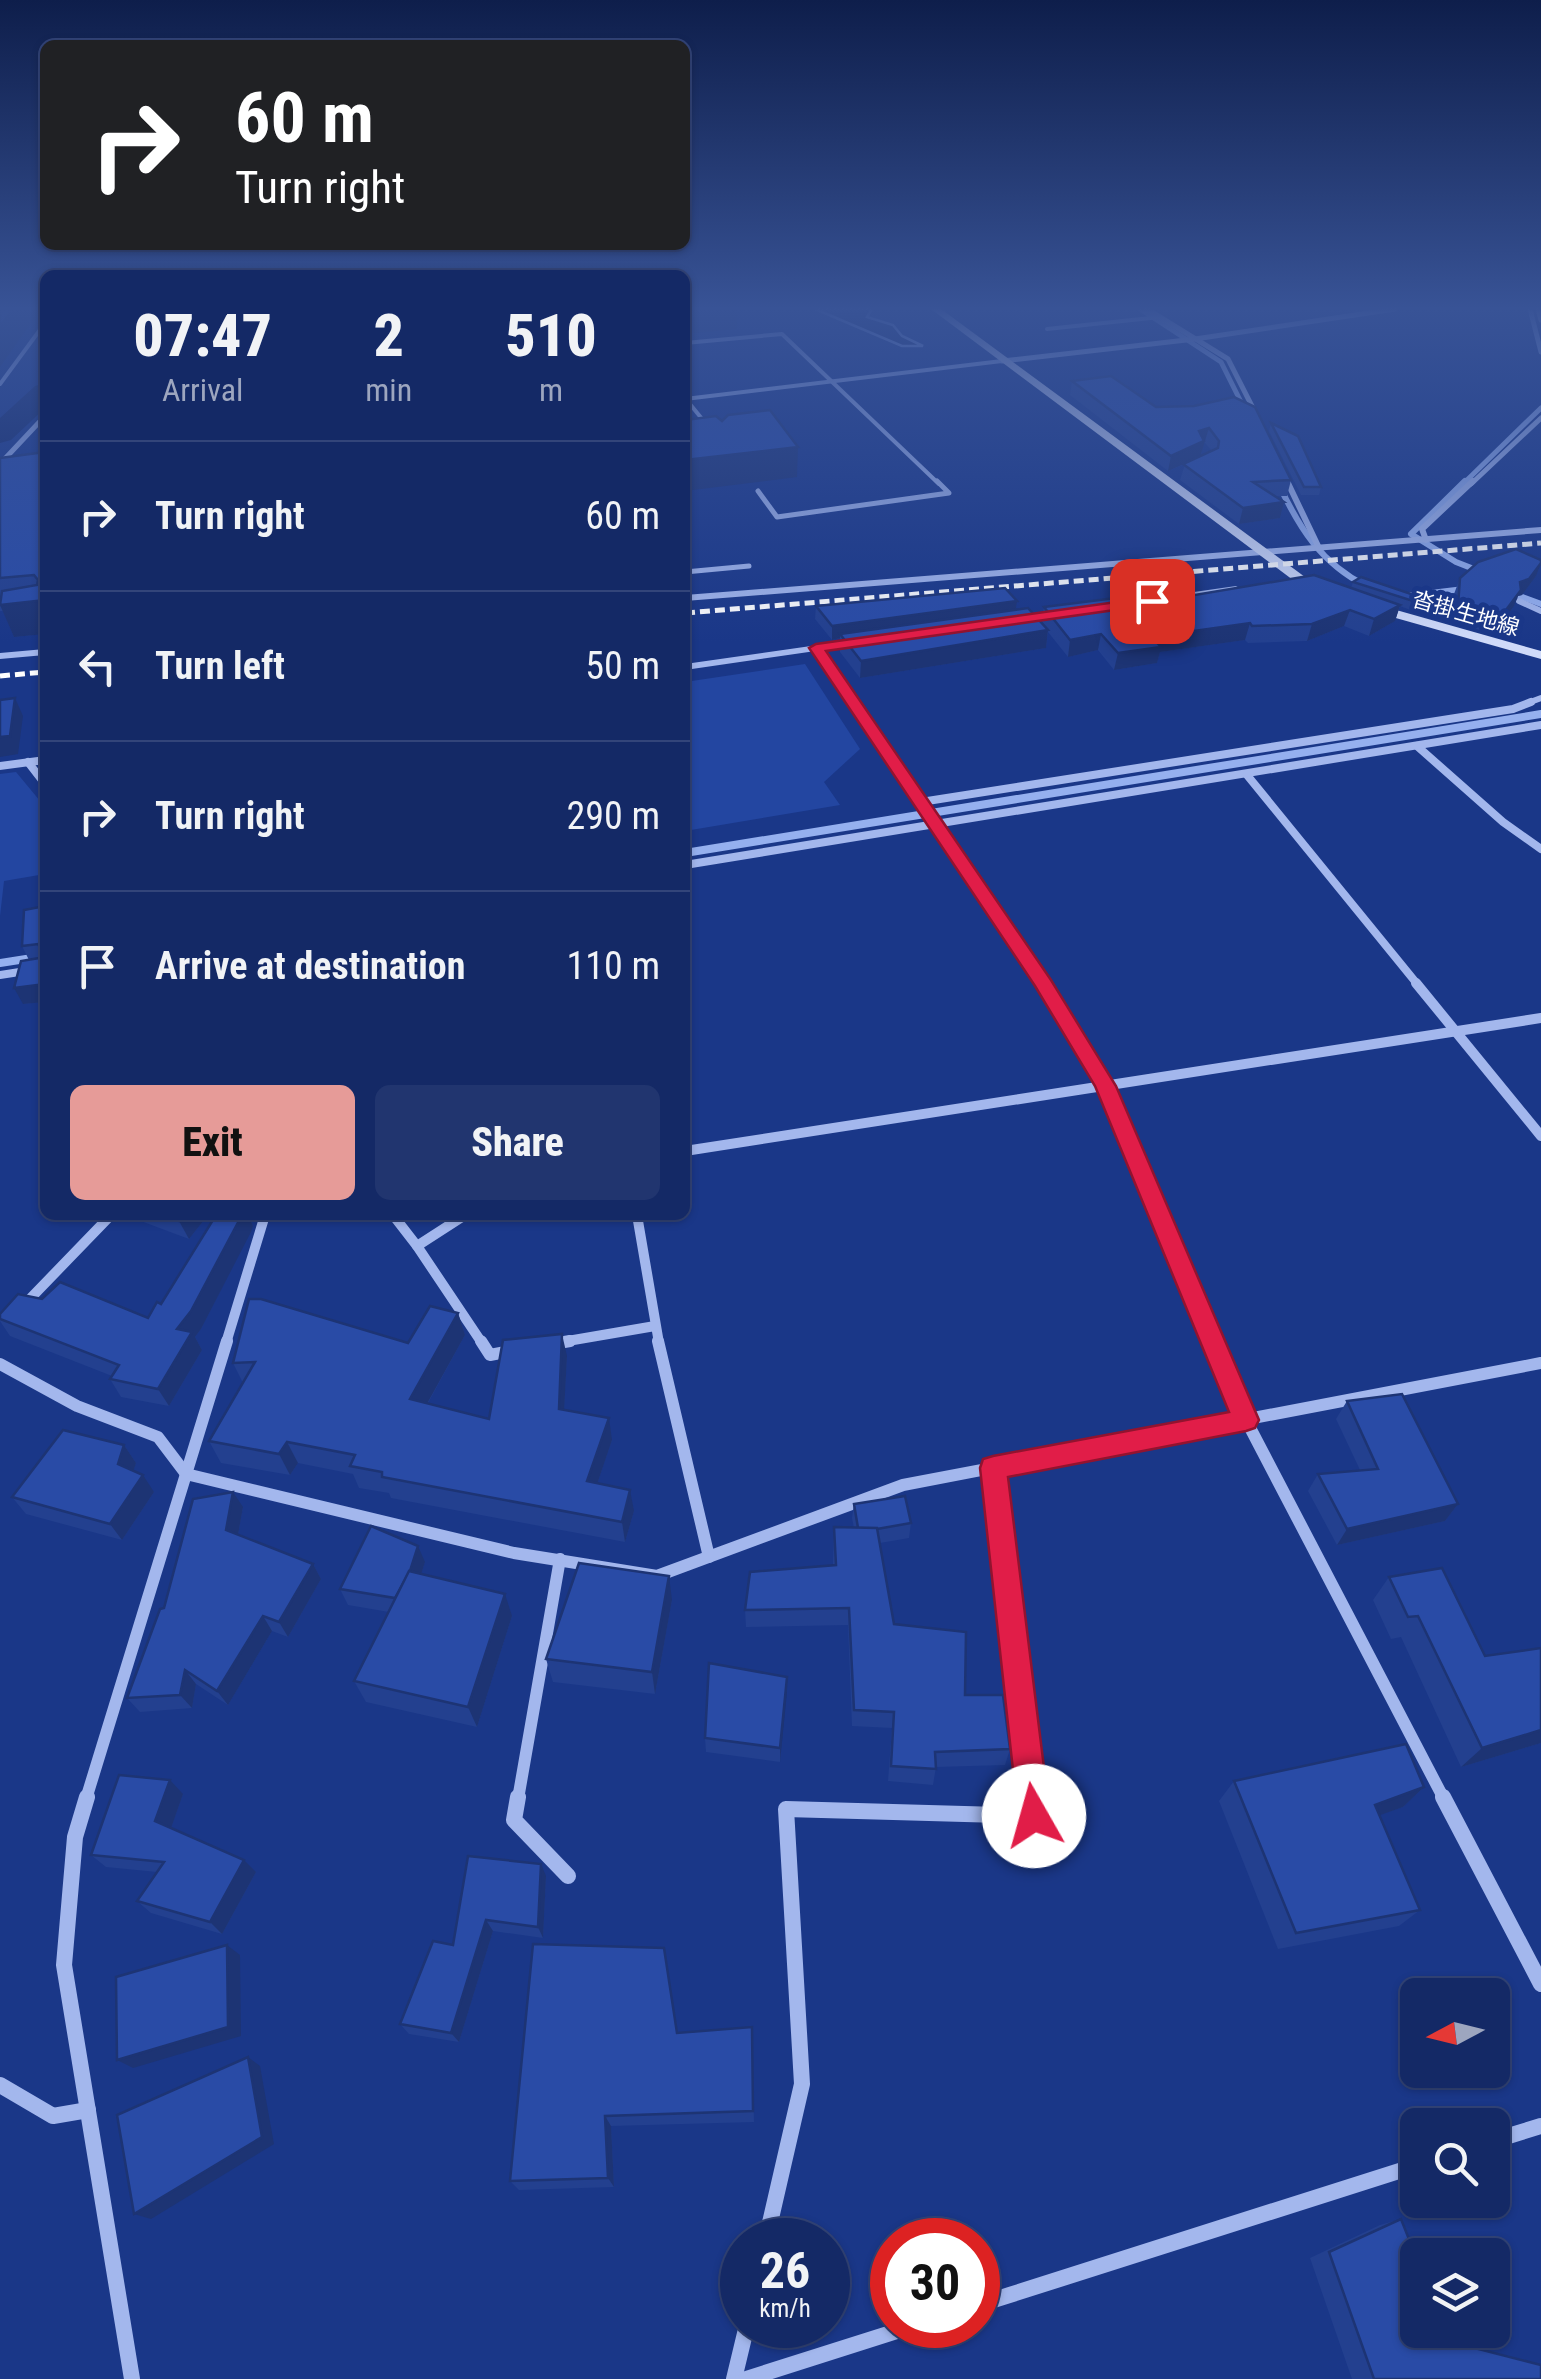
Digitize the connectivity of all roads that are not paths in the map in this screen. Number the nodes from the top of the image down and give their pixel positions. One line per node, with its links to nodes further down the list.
1 (703, 420): 6 (lane)
2 (872, 420): 11 (lane)
3 (1084, 420): 10 (main road)
4 (1539, 420): 13 (street)
5 (40, 421): 7 (street)
6 (714, 434)
7 (0, 464)
8 (1282, 469): 14 (street)
9 (1178, 474): 10 (street)
10 (1165, 480): 15 (main road)
11 (758, 490)
12 (1541, 530): 13 (street)
13 (1426, 540): 14 (street)
14 (1319, 548): 15 (street)
15 (1264, 551): 18 (main road); 22 (street)
16 (749, 566): 17 (lane)
17 (690, 572)
18 (1301, 580): 19 (street); 21 (main road)
19 (1282, 582)
20 (1243, 588): 23 (street)
21 (1335, 593)
22 (690, 598)
23 (1166, 599)
24 (1519, 601): 26 (street)
25 (1369, 606): 30 (main road, 沓掛生地線)
26 (1541, 611)
27 (874, 640): 28 (street)
28 (816, 648): 32 (street); 41 (street)
29 (40, 652): 31 (street)
30 (1541, 655)
31 (0, 656)
32 (690, 666)
33 (1541, 698): 41 (street)
34 (1541, 726): 35 (street)
35 (1417, 746): 39 (street); 43 (street)
36 (40, 761): 37 (street)
37 (28, 762): 38 (street); 40 (street)
38 (0, 766)
39 (1247, 775): 42 (street); 48 (street)
40 (40, 778)
41 (921, 802): 42 (street)
42 (936, 825): 44 (street); 49 (street)
43 (1541, 849)
44 (690, 864)
45 (40, 969): 46 (street)
46 (0, 975)
47 (1541, 1018): 48 (street)
48 (1455, 1032): 49 (street); 50 (street)
49 (1106, 1086): 51 (street); 64 (street)
50 (1541, 1136)
51 (690, 1150)
52 (105, 1220): 58 (street)
53 (263, 1220): 66 (street)
54 (398, 1220): 57 (street)
55 (457, 1220): 57 (street)
56 (638, 1220): 59 (street)
57 (417, 1246): 61 (street)
58 (14, 1316)
59 (655, 1326): 60 (street); 67 (street)
60 (545, 1345)
61 (527, 1348)
62 (1541, 1363): 64 (street)
63 (0, 1364): 66 (street)
64 (1246, 1420): 65 (street); 70 (street)
65 (993, 1468): 67 (street); 76 (street)
66 (186, 1474): 68 (street); 72 (street)
67 (709, 1557): 68 (street)
68 (560, 1558): 69 (street)
69 (568, 1876)
70 (1541, 1984)
71 (0, 2084): 72 (street)
72 (88, 2110): 80 (street)
73 (1541, 2126): 74 (street)
74 (1510, 2135)
75 (1400, 2171): 77 (street)
76 (771, 2218)
77 (1000, 2299)
78 (870, 2340): 82 (street)
79 (741, 2348): 81 (street)
80 (132, 2379)
81 (734, 2379)
82 (746, 2379)

